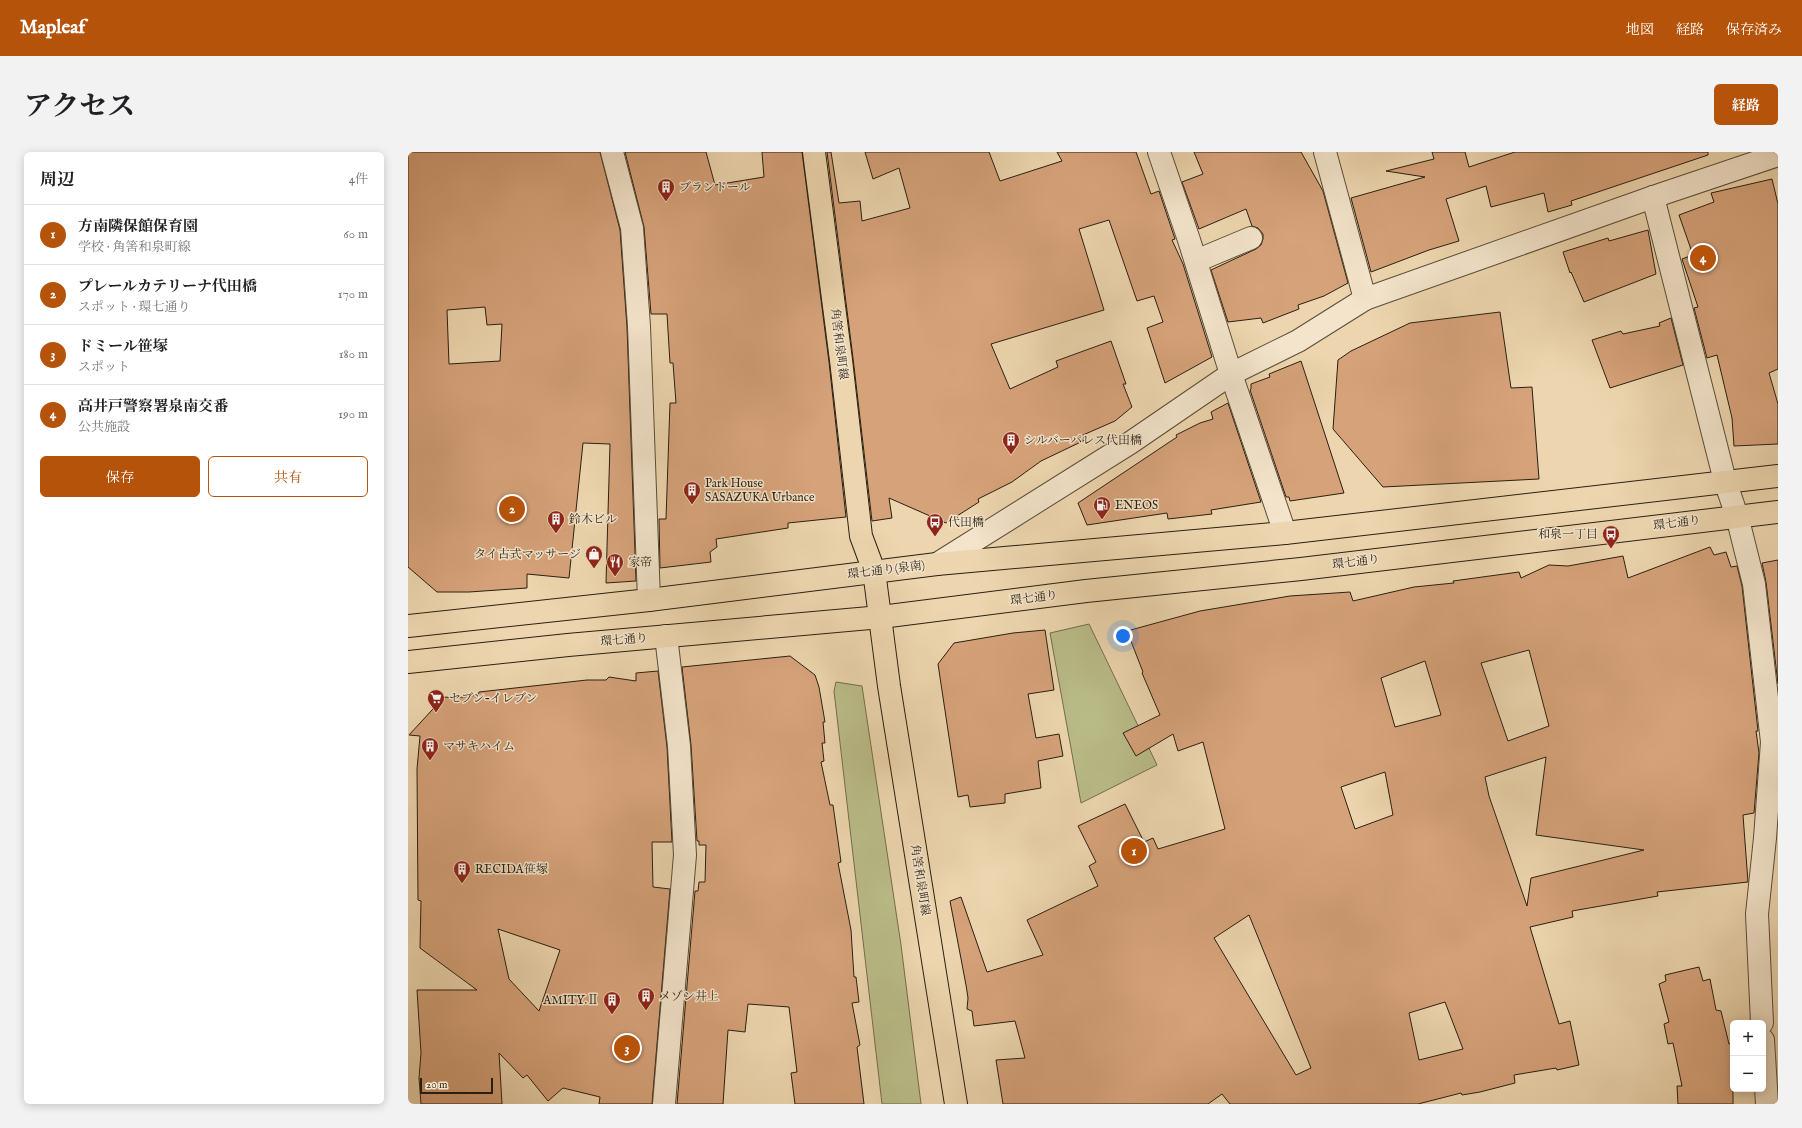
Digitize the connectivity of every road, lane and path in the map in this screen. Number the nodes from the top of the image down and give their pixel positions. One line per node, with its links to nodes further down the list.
1 (612, 152): 18 (street)
2 (814, 152): 17 (main road, 角筈和泉町線)
3 (1159, 152): 8 (street)
4 (1325, 152): 9 (street)
5 (1778, 155): 6 (street)
6 (1653, 197): 9 (street); 12 (street)
7 (1251, 238): 8 (street)
8 (1196, 261): 10 (street)
9 (1365, 298): 10 (street)
10 (1231, 374): 15 (street); 16 (street)
11 (1778, 476): 12 (main road)
12 (1724, 481): 14 (street); 15 (main road)
13 (1778, 512): 14 (main road, 環七通り)
14 (1737, 516): 19 (main road, 環七通り); 23 (street)
15 (1285, 533): 16 (main road)
16 (937, 564): 17 (main road, 環七通り(泉南))
17 (874, 571): 18 (main road, 環七通り(泉南)); 19 (main road, 角筈和泉町線)
18 (649, 600): 20 (main road)
19 (881, 617): 21 (main road, 環七通り); 26 (main road, 角筈和泉町線)
20 (408, 626)
21 (666, 636): 22 (main road, 環七通り); 25 (street)
22 (408, 662)
23 (1762, 1020)
24 (1764, 1056): 27 (street)
25 (664, 1104)
26 (956, 1104)
27 (1767, 1104)

